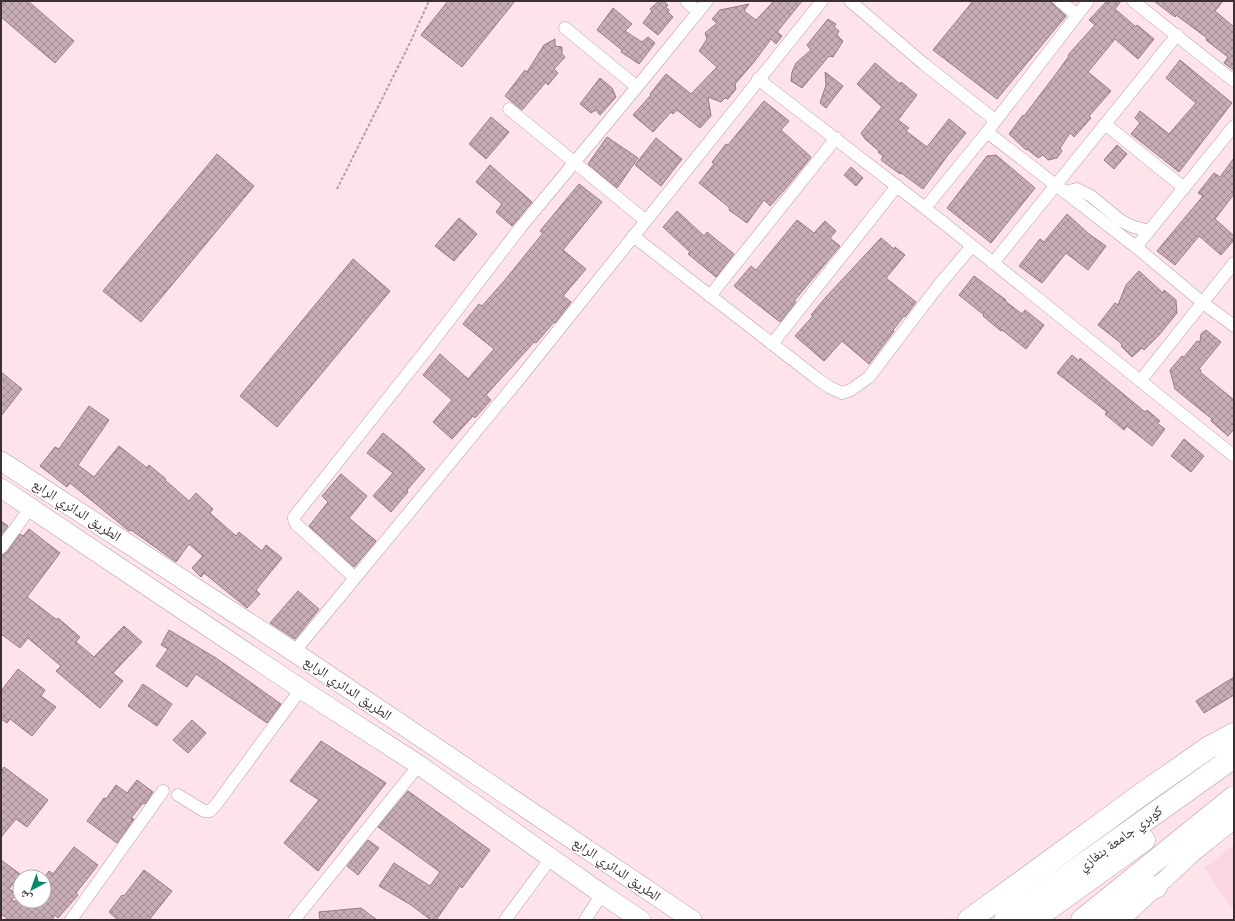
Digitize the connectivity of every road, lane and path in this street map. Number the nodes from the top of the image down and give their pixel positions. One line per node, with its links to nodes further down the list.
1 (429, 1): 25 (path)
2 (686, 1): 9 (street)
3 (707, 1): 9 (street)
4 (822, 1): 13 (street)
5 (850, 1): 17 (street)
6 (1060, 1): 10 (street)
7 (1088, 1): 10 (street)
8 (1133, 1): 12 (street)
9 (698, 12): 15 (street)
10 (1077, 15): 17 (street)
11 (566, 28): 15 (street)
12 (1177, 35): 14 (street); 18 (street)
13 (758, 79): 21 (street); 28 (street)
14 (1234, 81)
15 (637, 87): 22 (street)
16 (509, 109): 22 (street)
17 (995, 120): 20 (street)
18 (1105, 124): 24 (street); 26 (street)
19 (1234, 126): 24 (street)
20 (987, 132): 26 (street); 27 (street)
21 (836, 138): 23 (street); 35 (street)
22 (573, 163): 28 (street); 45 (street)
23 (897, 186): 27 (street); 38 (street)
24 (1184, 188): 29 (street)
25 (337, 189)
26 (1060, 189): 29 (street); 32 (street); 33 (street)
27 (926, 208): 31 (street)
28 (645, 220): 30 (street)
29 (1149, 231): 32 (street)
30 (633, 236): 35 (street); 45 (street)
31 (972, 246): 33 (street); 38 (street)
32 (1136, 247): 36 (street)
33 (993, 263): 39 (street)
34 (1234, 263): 36 (street)
35 (710, 296): 38 (street)
36 (1203, 303): 37 (street); 39 (street)
37 (1234, 326)
38 (772, 344)
39 (1140, 380): 40 (street)
40 (1234, 456)
41 (1, 460): 46 (main road, الطريق الدائري الرابع)
42 (1, 488): 43 (main road, الطريق الدائري الرابع)
43 (31, 507): 44 (street); 47 (main road, الطريق الدائري الرابع)
44 (1, 548)
45 (355, 578): 46 (street)
46 (294, 652): 64 (main road, الطريق الدائري الرابع)
47 (301, 689): 50 (main road, الطريق الدائري الرابع); 53 (street)
48 (1234, 734): 65 (highway)
49 (1234, 757): 66 (highway, كوبري جامعة بنغازي)
50 (419, 765): 56 (main road, الطريق الدائري الرابع); 60 (street)
51 (1234, 775): 67 (highway, كوبري جامعة بنغازي)
52 (163, 791): 59 (street)
53 (178, 795)
54 (1234, 797): 68 (highway)
55 (1234, 820): 57 (street)
56 (550, 858): 58 (main road, الطريق الدائري الرابع); 61 (street)
57 (1156, 887): 69 (highway); 70 (street)
58 (602, 894): 62 (street); 63 (main road, الطريق الدائري الرابع)
59 (71, 920)
60 (294, 920)
61 (505, 920)
62 (585, 920)
63 (642, 920)
64 (692, 920)
65 (969, 920)
66 (1006, 920)
67 (1033, 920)
68 (1082, 920)
69 (1102, 920)
70 (1121, 920)

